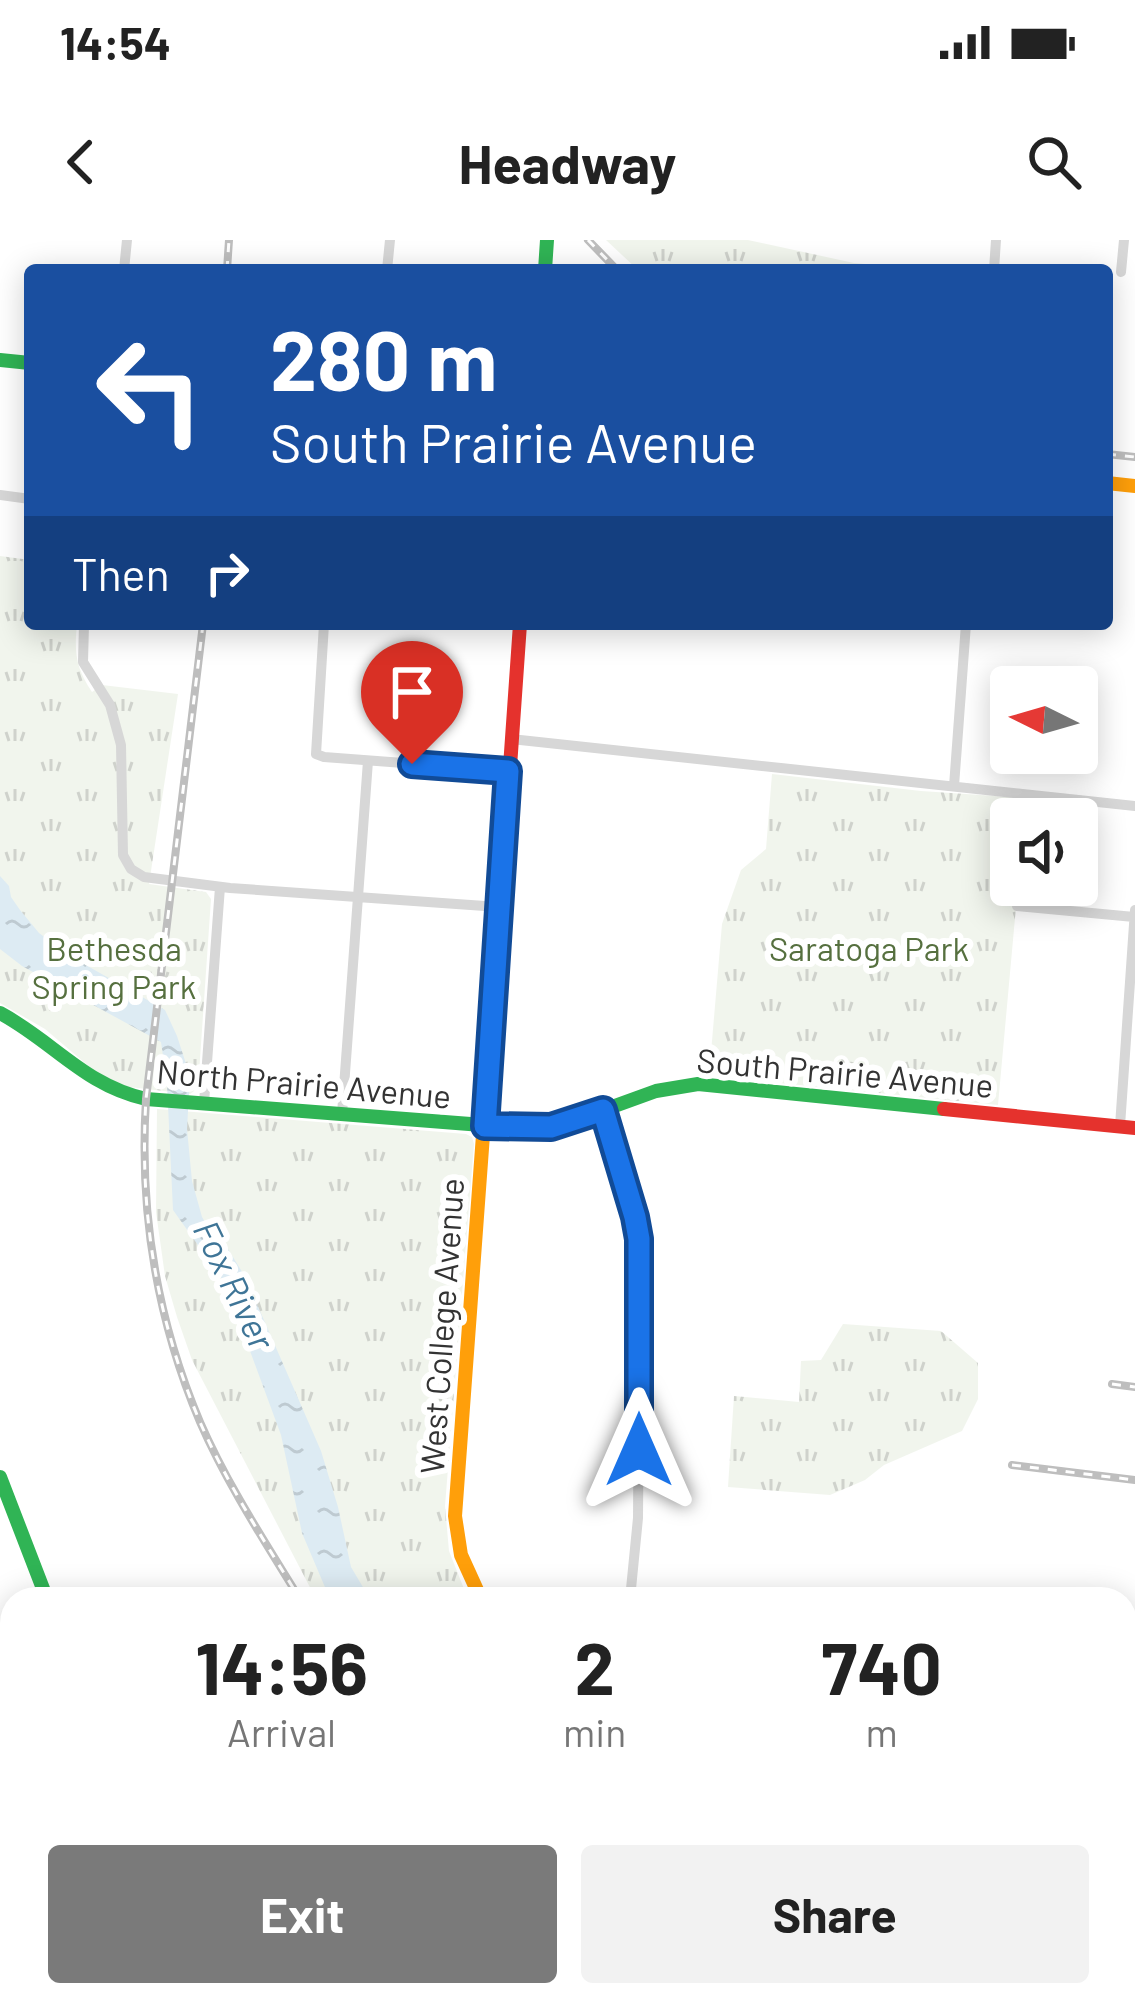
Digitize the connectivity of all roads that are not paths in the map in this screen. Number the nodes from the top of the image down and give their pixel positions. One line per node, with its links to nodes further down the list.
1 (1124, 240): 2 (street)
2 (1121, 272)
3 (84, 630): 12 (street)
4 (323, 630): 8 (street)
5 (520, 630): 7 (street, West College Avenue)
6 (967, 630): 10 (street)
7 (511, 740): 9 (street, West College Avenue); 10 (street)
8 (368, 761): 9 (street); 13 (street)
9 (508, 771): 15 (street, West College Avenue)
10 (954, 786): 11 (street)
11 (1135, 806)
12 (220, 887): 13 (street); 18 (street)
13 (358, 898): 15 (street); 20 (street)
14 (1017, 907): 16 (street)
15 (499, 908): 21 (street, West College Avenue)
16 (1135, 914): 22 (street)
17 (0, 1013): 18 (street, North Prairie Avenue)
18 (198, 1103): 20 (street, North Prairie Avenue)
19 (603, 1110): 21 (street, South Prairie Avenue); 22 (street, South Prairie Avenue); 26 (street)
20 (342, 1114): 21 (street, North Prairie Avenue)
21 (485, 1126): 25 (street, West College Avenue)
22 (1127, 1127)
23 (0, 1477): 24 (street)
24 (42, 1587)
25 (475, 1587)
26 (631, 1587)

